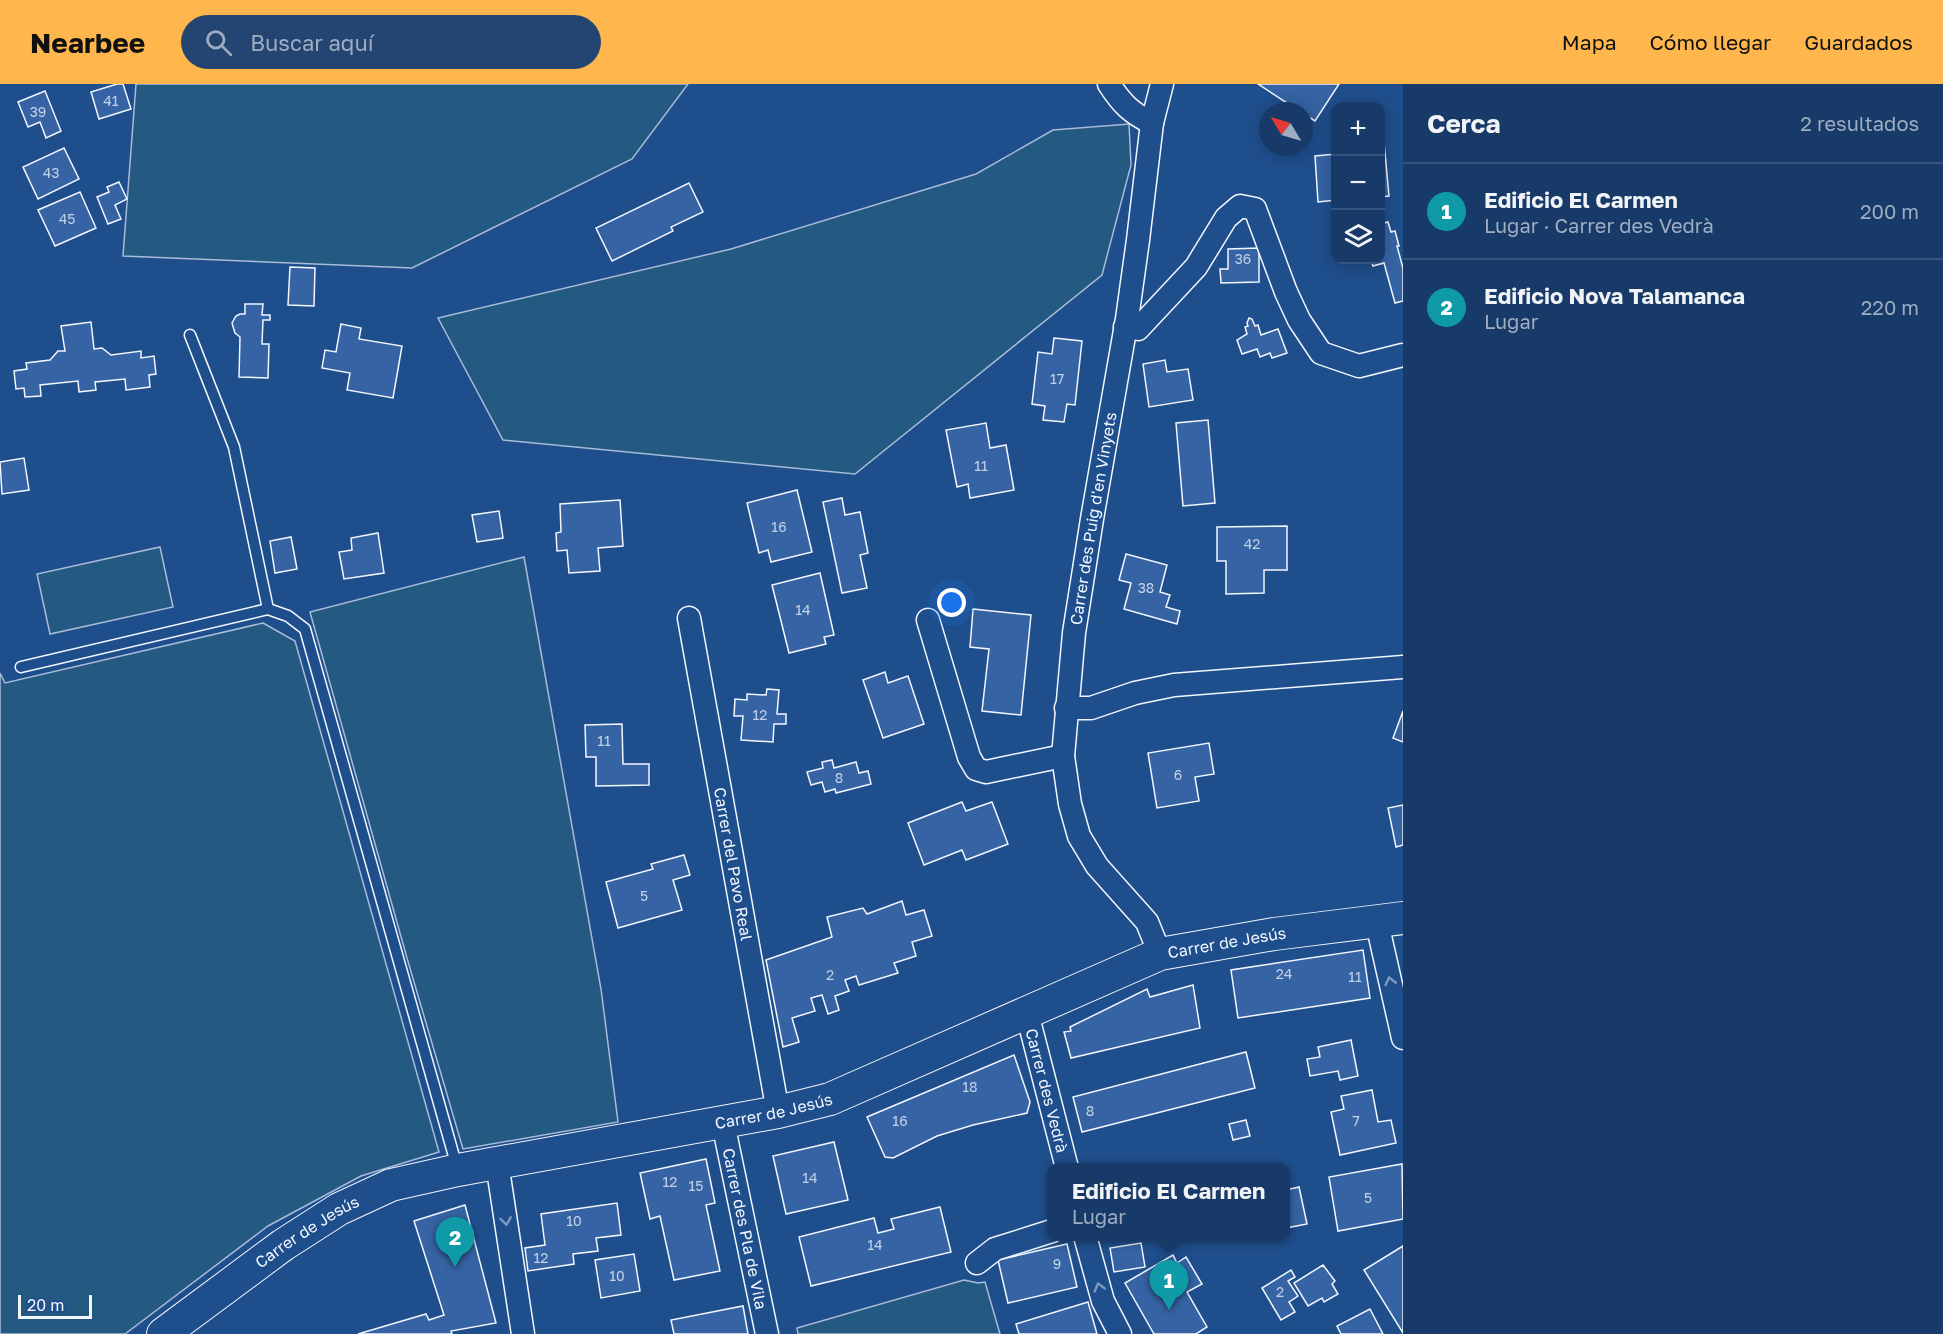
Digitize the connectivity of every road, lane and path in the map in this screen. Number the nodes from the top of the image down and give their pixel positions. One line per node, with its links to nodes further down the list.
1 (1109, 84): 3 (street)
2 (1162, 84): 3 (street, Carrer des Puig d'en Vinyets)
3 (1152, 123): 4 (street, Carrer des Puig d'en Vinyets)
4 (1125, 327): 6 (street); 12 (street, Carrer des Puig d'en Vinyets)
5 (190, 335): 7 (lane)
6 (1403, 355)
7 (268, 609): 10 (lane); 22 (lane)
8 (689, 618): 18 (street, Carrer del Pavo Real)
9 (928, 620): 13 (street)
10 (21, 667)
11 (1403, 667): 12 (street)
12 (1066, 708): 13 (street, Carrer des Puig d'en Vinyets)
13 (1063, 756): 15 (street, Carrer des Puig d'en Vinyets)
14 (1390, 921): 15 (street, Carrer de Jesús); 17 (street, one-way to 14)
15 (1160, 954): 16 (street, Carrer de Jesús)
16 (1027, 1013): 18 (street, Carrer de Jesús); 21 (street, Carrer des Vedrà)
17 (1403, 1038)
18 (778, 1112): 19 (street, Carrer de Jesús)
19 (723, 1123): 20 (street, Carrer de Jesús); 28 (street, Carrer des Pla de Vila)
20 (497, 1163): 22 (street, Carrer de Jesús); 27 (street, one-way to 27)
21 (1066, 1163)
22 (458, 1170): 26 (street, Carrer de Jesús)
23 (1047, 1233): 25 (street)
24 (1086, 1241): 29 (street, one-way to 24)
25 (977, 1263)
26 (163, 1334)
27 (523, 1334)
28 (767, 1334)
29 (1120, 1334)

